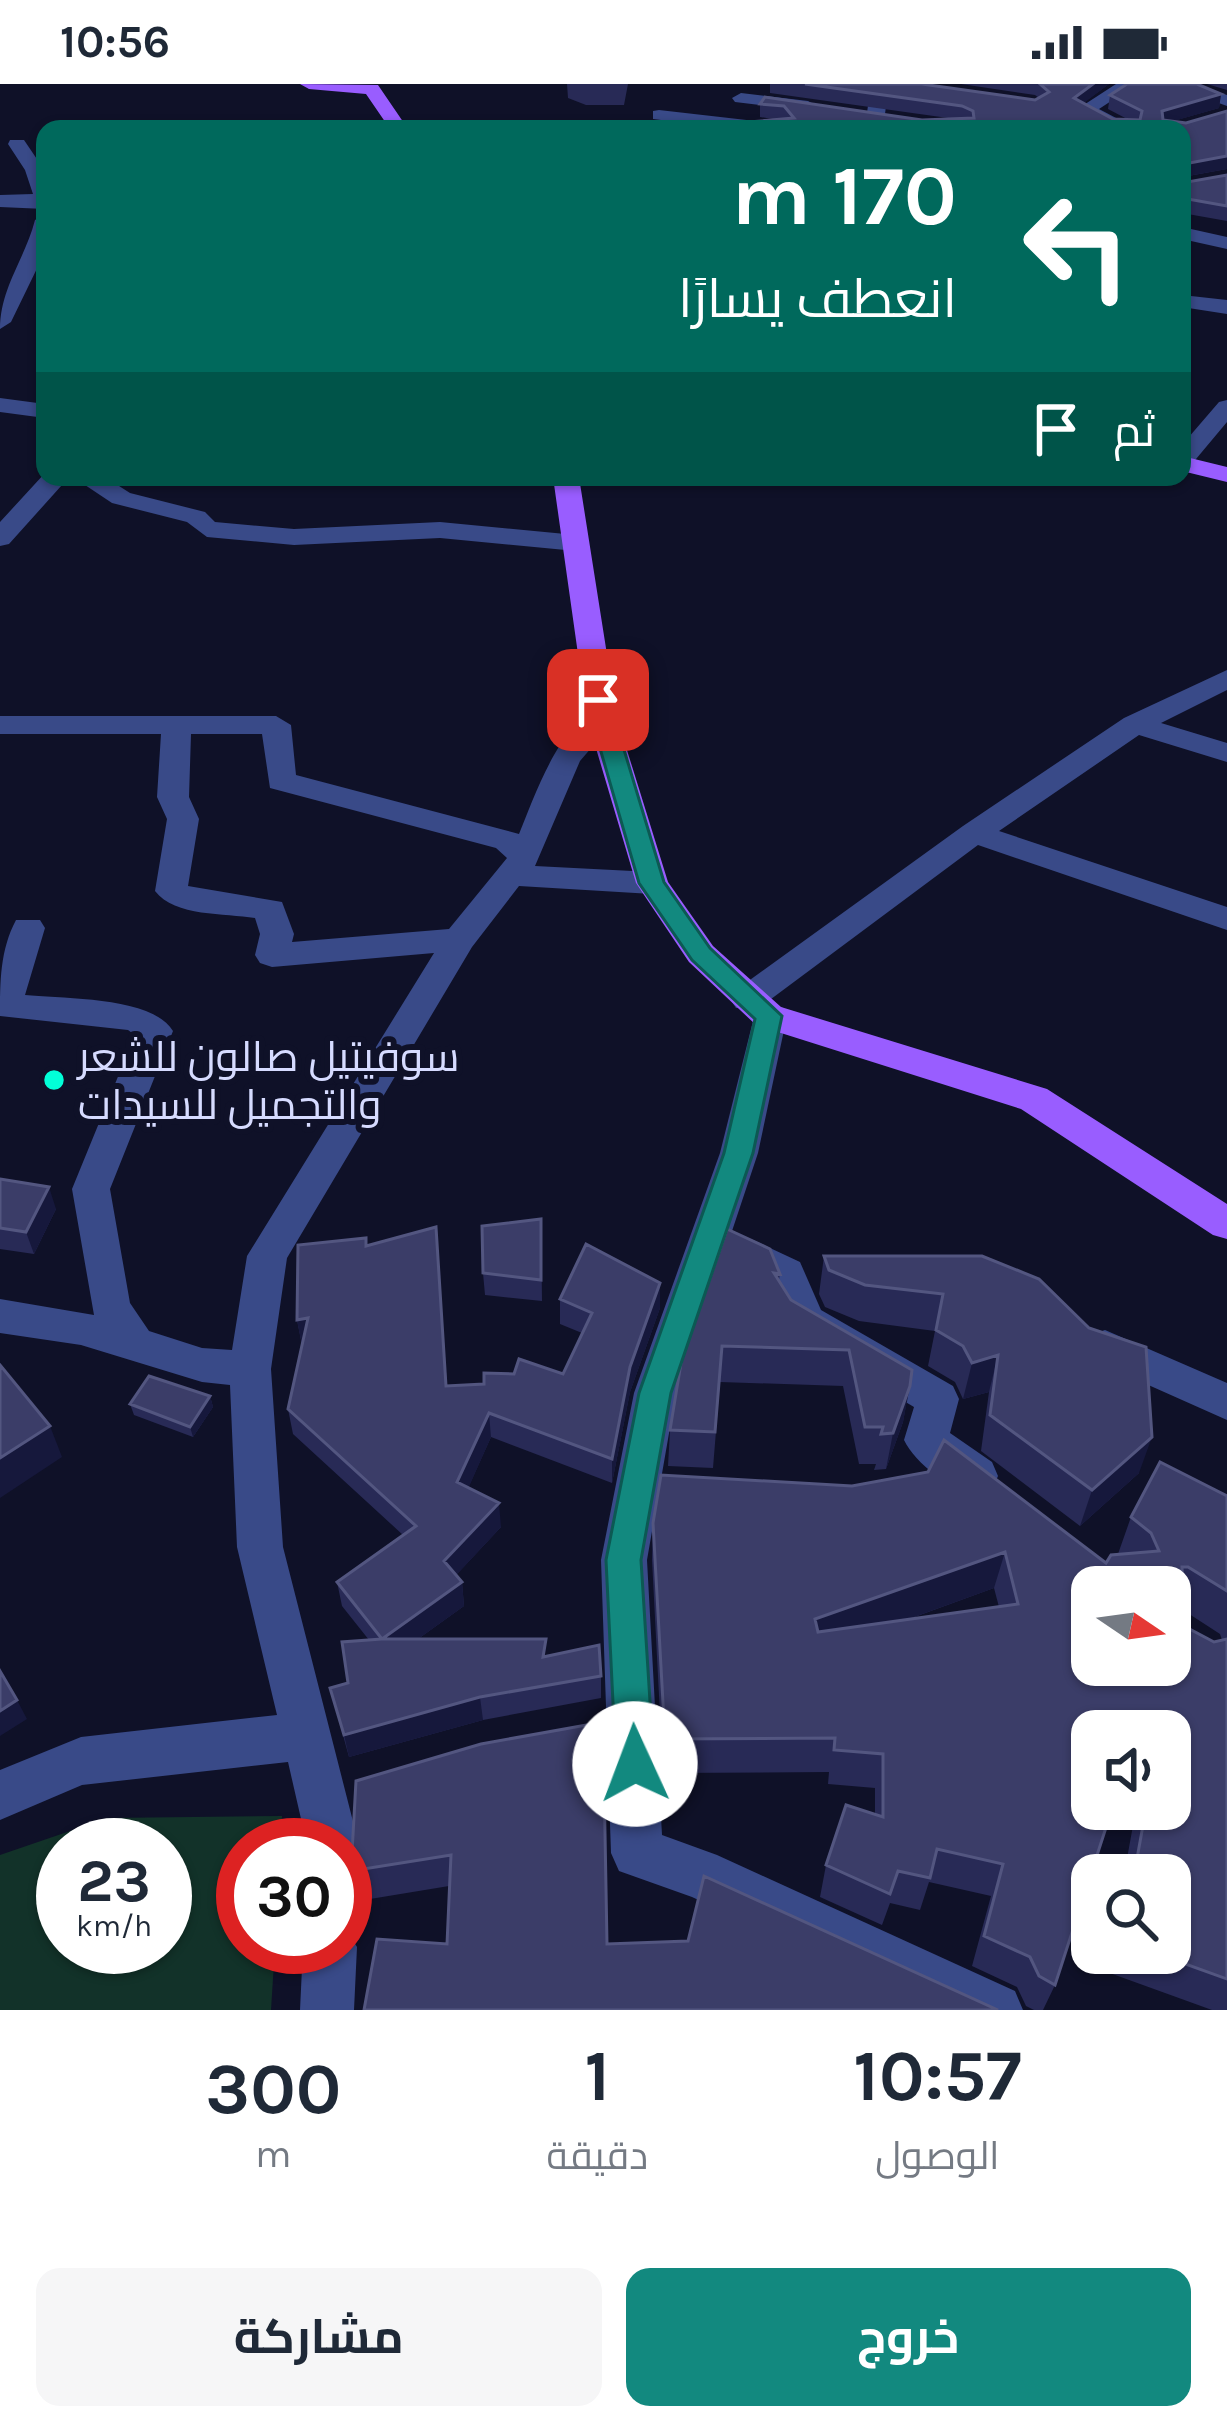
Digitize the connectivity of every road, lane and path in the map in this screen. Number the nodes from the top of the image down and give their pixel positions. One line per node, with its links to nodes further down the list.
1 (309, 84): 4 (main road)
2 (1128, 84): 11 (street)
3 (1175, 84): 6 (street)
4 (370, 86): 9 (main road)
5 (741, 98): 7 (street)
6 (1222, 106)
7 (831, 109)
8 (660, 114): 10 (street)
9 (393, 120)
10 (708, 120)
11 (1108, 120)
12 (17, 145): 13 (street)
13 (36, 176)
14 (0, 202): 15 (street)
15 (36, 202)
16 (1191, 220): 17 (street)
17 (1227, 227)
18 (36, 235): 21 (street)
19 (1191, 235): 20 (street)
20 (1227, 243)
21 (12, 276): 24 (street)
22 (1191, 302): 23 (street)
23 (1227, 308)
24 (0, 322)
25 (0, 405): 27 (street)
26 (1227, 407): 28 (street)
27 (36, 410)
28 (1191, 450)
29 (1191, 464): 30 (main road)
30 (1227, 475)
31 (45, 486): 34 (street)
32 (102, 486): 35 (street)
33 (567, 486): 35 (main road)
34 (0, 538)
35 (576, 544): 37 (main road)
36 (1227, 679): 39 (street)
37 (602, 718): 43 (street); 44 (main road)
38 (177, 723): 40 (street); 43 (street); 47 (street)
39 (1135, 724): 41 (street); 42 (street)
40 (0, 725)
41 (1227, 753)
42 (974, 833): 45 (street); 48 (street)
43 (518, 866): 44 (street); 47 (street)
44 (652, 883): 48 (main road)
45 (1227, 919)
46 (28, 928): 53 (street)
47 (459, 940): 54 (street)
48 (759, 1008): 49 (main road); 50 (street)
49 (1227, 1224)
50 (707, 1235): 56 (street); 58 (street)
51 (0, 1316): 53 (street)
52 (1078, 1328): 55 (street)
53 (133, 1342): 54 (street)
54 (250, 1370): 59 (street)
55 (1227, 1402)
56 (638, 1488): 57 (street); 64 (street)
57 (684, 1491)
58 (1015, 1508)
59 (305, 1736): 60 (street); 61 (street)
60 (0, 1795)
61 (337, 1818)
62 (329, 1974): 63 (street)
63 (327, 2010)
64 (996, 2010)

